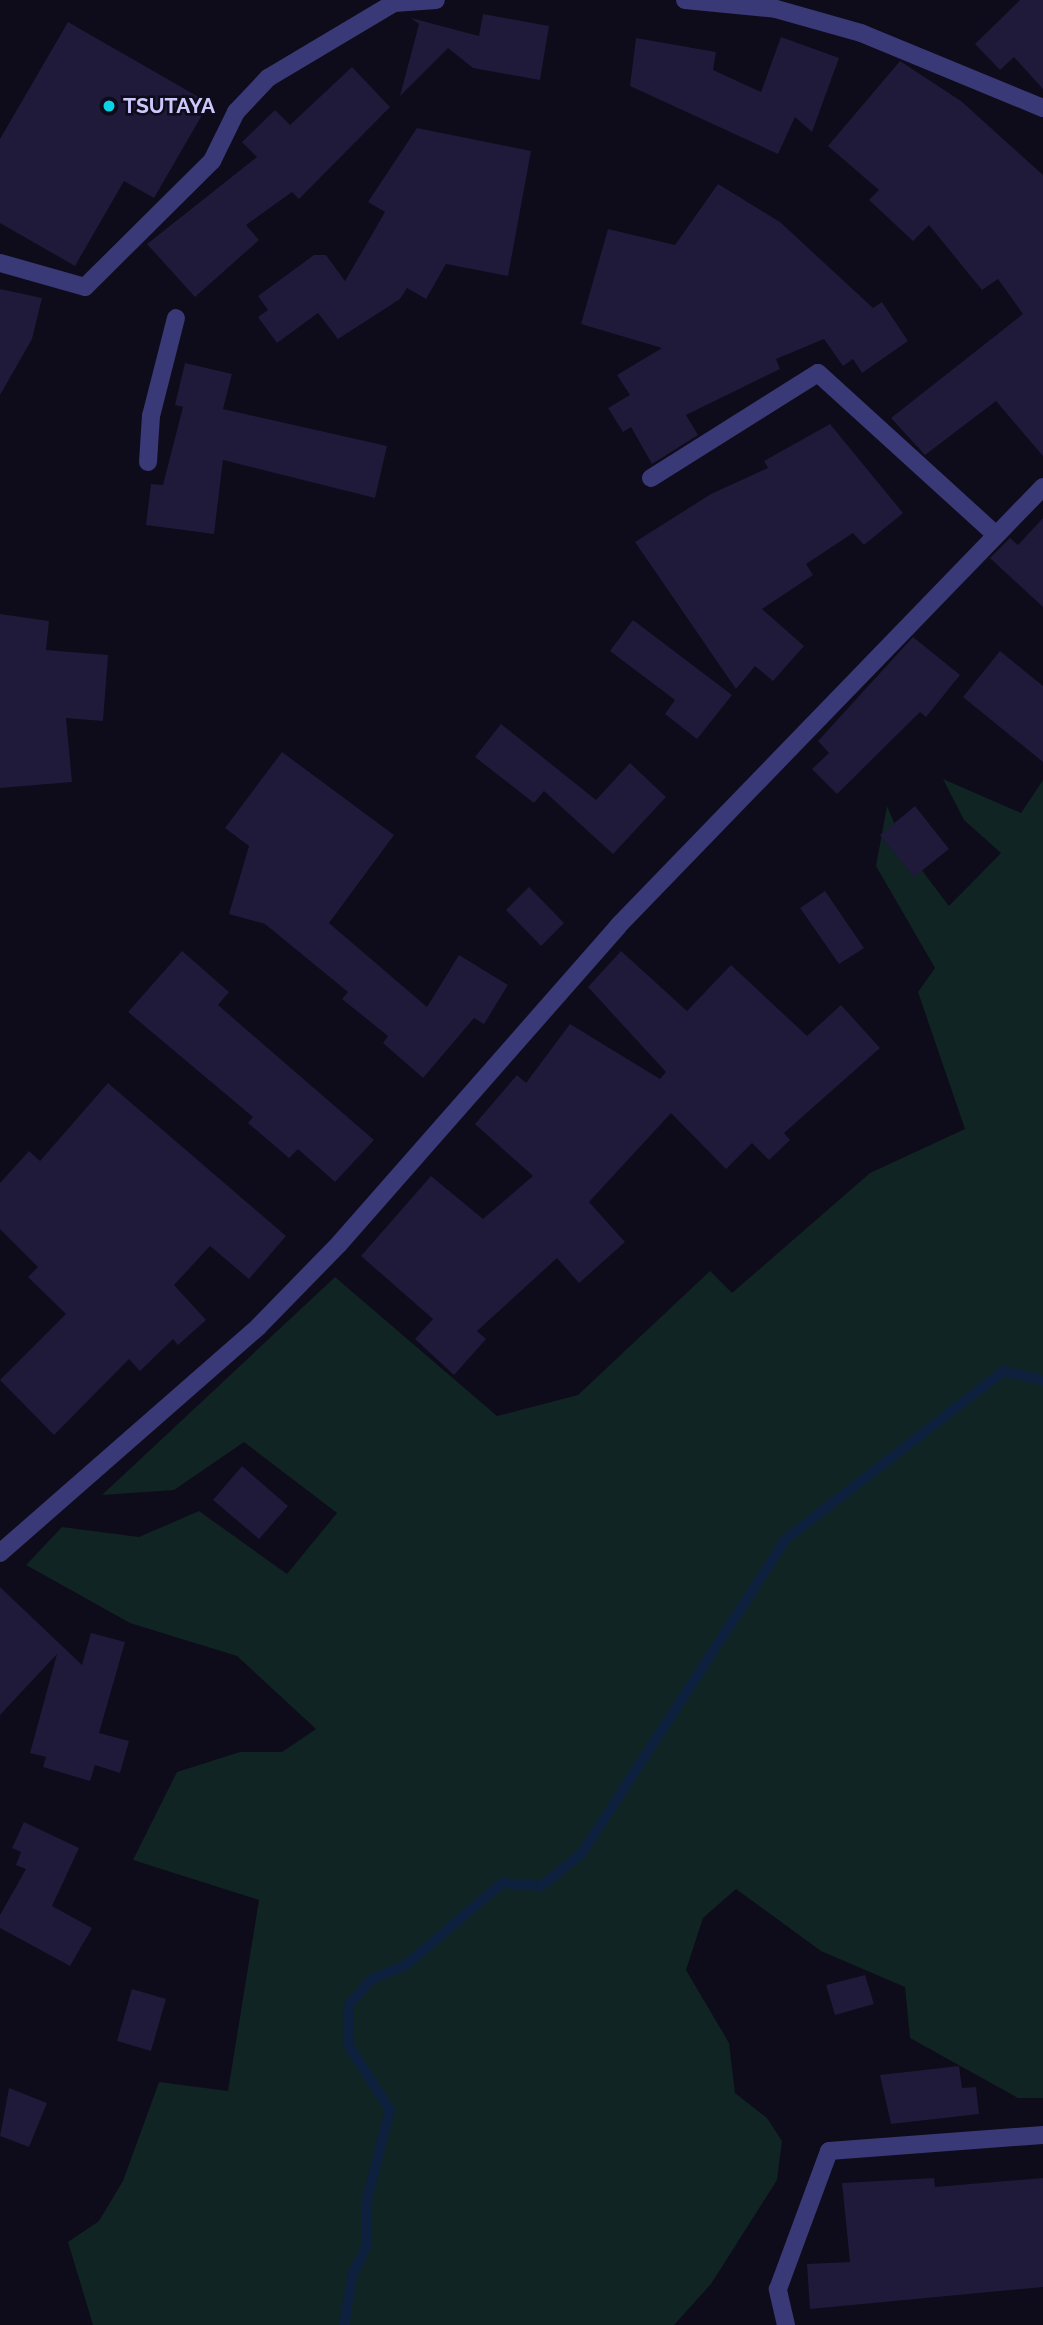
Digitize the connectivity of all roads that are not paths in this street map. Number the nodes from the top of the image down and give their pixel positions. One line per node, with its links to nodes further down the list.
1 (436, 0): 5 (street)
2 (685, 0): 3 (street)
3 (778, 4): 4 (street)
4 (1043, 108)
5 (0, 262)
6 (176, 318): 7 (street)
7 (148, 462)
8 (651, 478): 10 (street)
9 (1043, 488): 10 (street)
10 (995, 534): 11 (street)
11 (0, 1553)
12 (1043, 2135): 13 (street)
13 (786, 2325)

